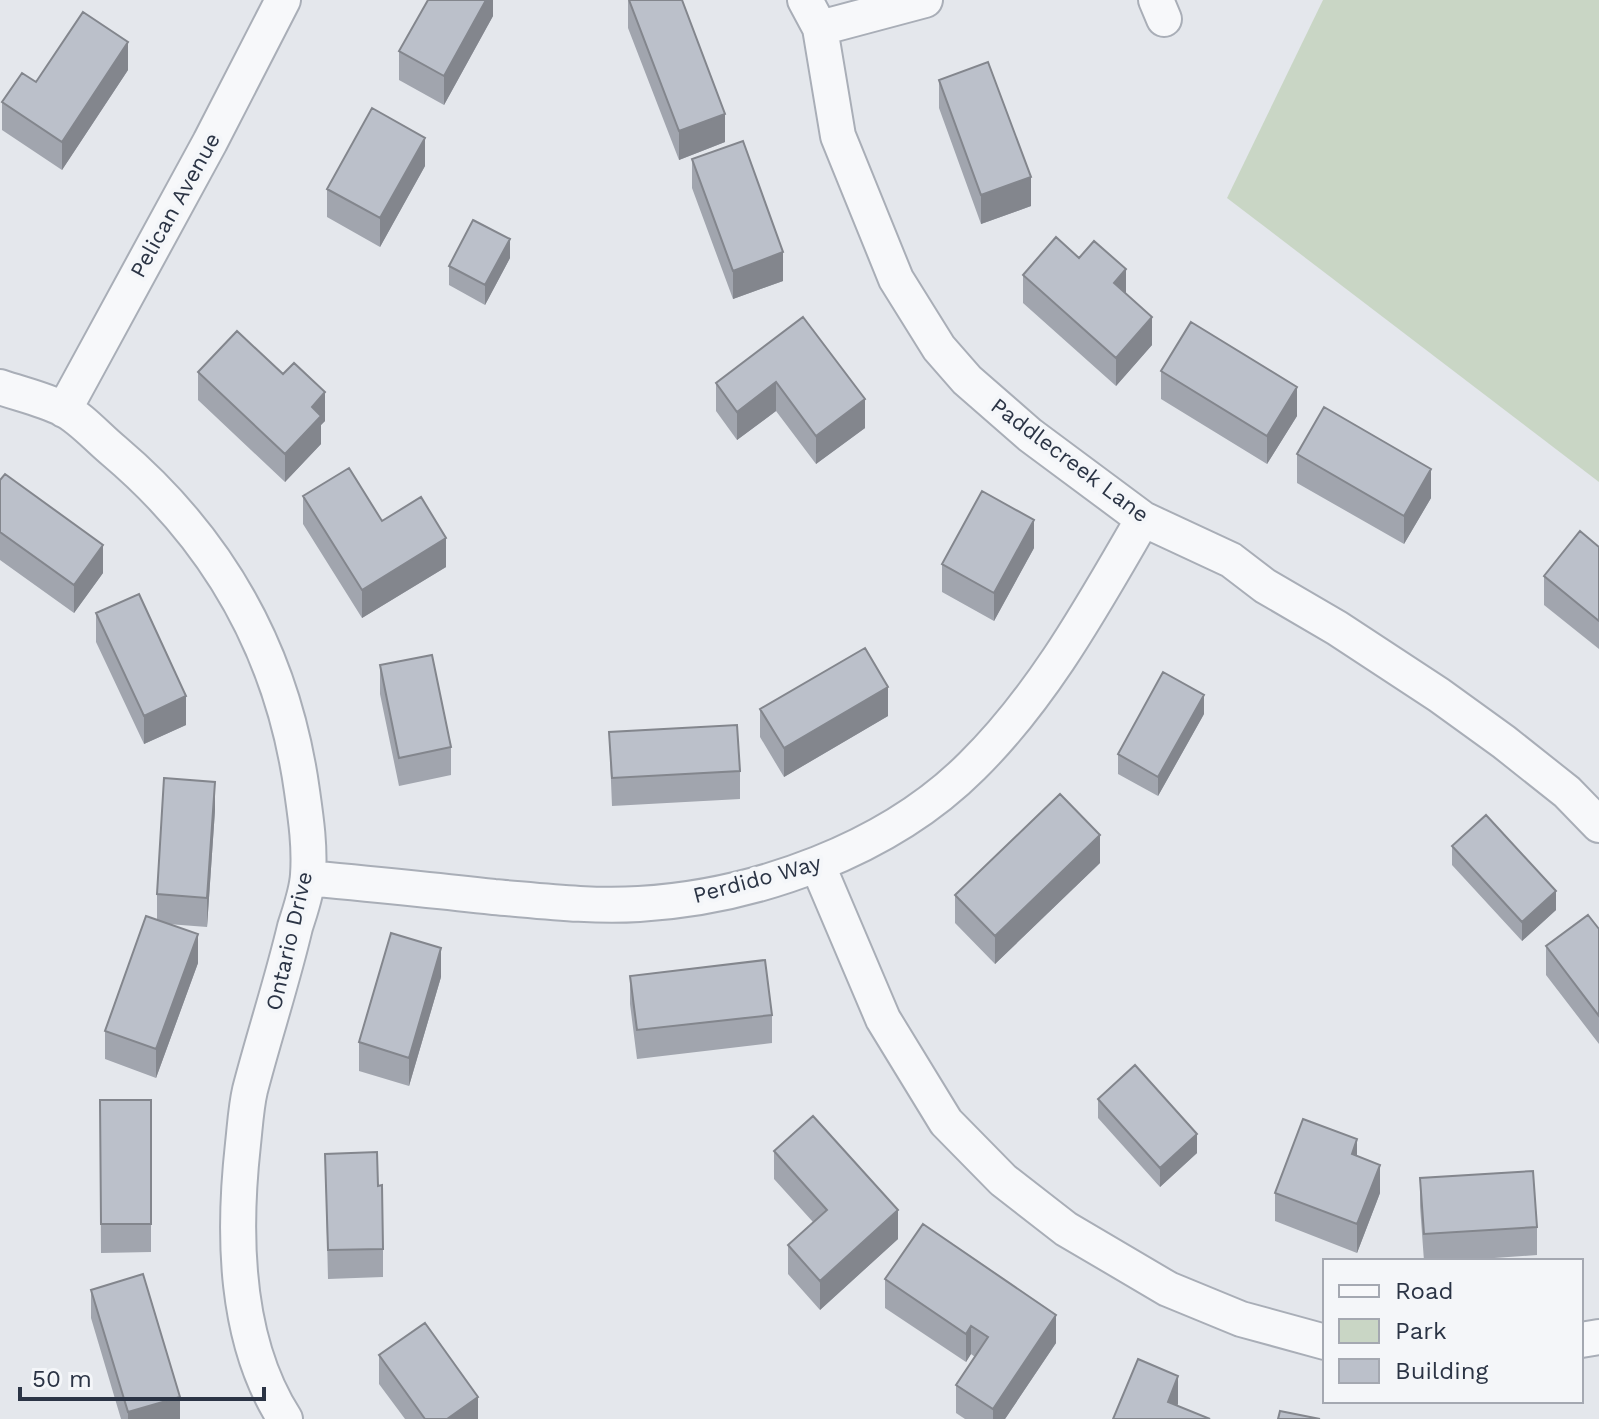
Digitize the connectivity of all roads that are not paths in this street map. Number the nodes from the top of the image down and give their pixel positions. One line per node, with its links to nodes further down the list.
1 (283, 0): 5 (street, Pelican Avenue)
2 (925, 0): 3 (street)
3 (813, 14): 6 (street, Paddlecreek Lane)
4 (0, 387): 5 (street, Ontario Drive)
5 (64, 410): 9 (street, Ontario Drive)
6 (1143, 519): 7 (street, Paddlecreek Lane); 8 (street, Perdido Way)
7 (1599, 825)
8 (818, 866): 9 (street, Perdido Way); 10 (street)
9 (308, 878): 11 (street, Ontario Drive)
10 (1323, 1341)
11 (285, 1419)

